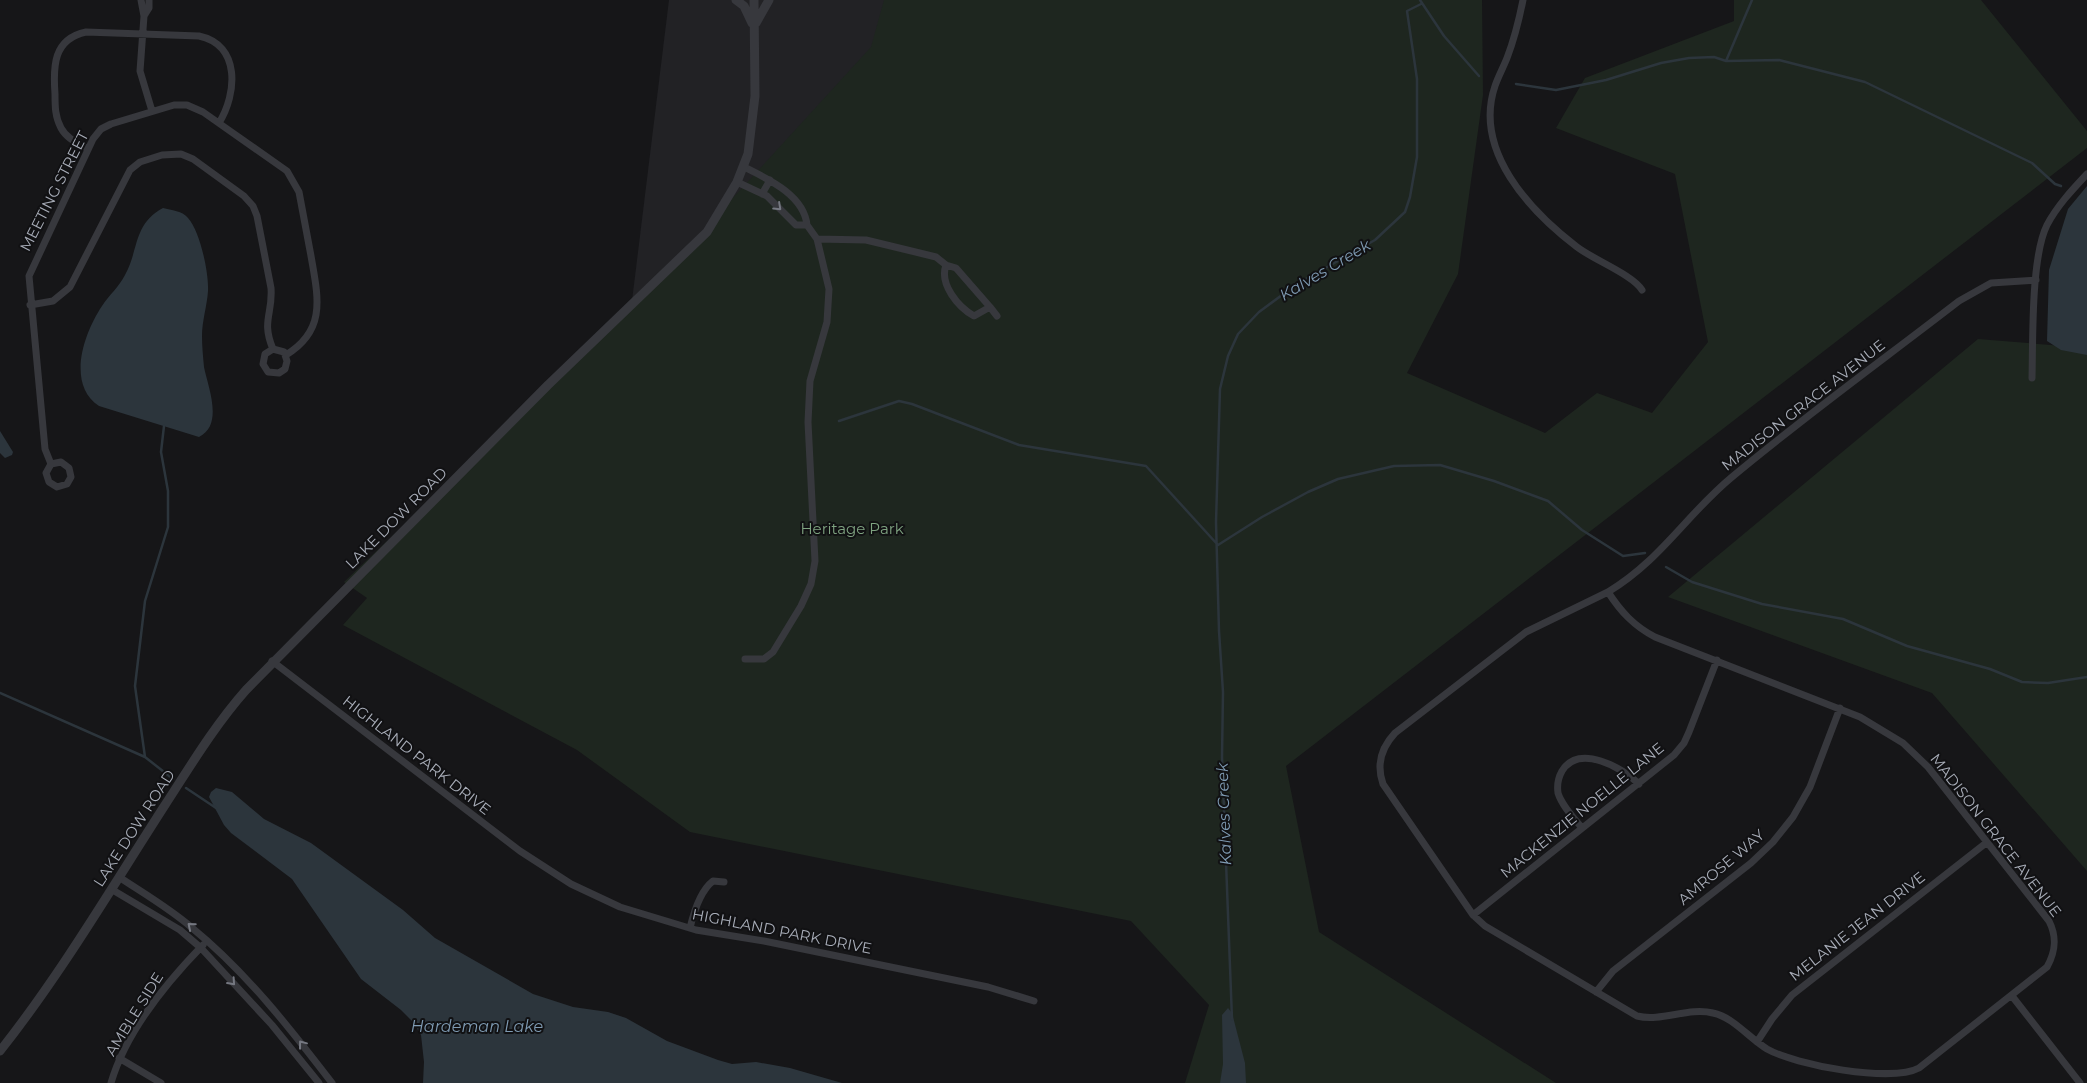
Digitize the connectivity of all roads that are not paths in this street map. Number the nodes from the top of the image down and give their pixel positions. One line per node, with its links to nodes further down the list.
1 (141, 0): 7 (street)
2 (149, 0): 7 (street)
3 (736, 0): 8 (street)
4 (754, 0): 8 (street, LAKE DOW ROAD)
5 (769, 0): 8 (street)
6 (1523, 0): 22 (street)
7 (144, 16): 9 (street)
8 (754, 28): 13 (street, LAKE DOW ROAD)
9 (144, 33): 10 (street); 11 (street); 12 (street)
10 (152, 111): 11 (street, MEETING STREET); 12 (street, MEETING STREET)
11 (218, 123): 27 (street, MEETING STREET)
12 (88, 149): 23 (street, MEETING STREET)
13 (744, 167): 15 (street); 16 (street, LAKE DOW ROAD)
14 (2087, 174): 21 (street)
15 (770, 180): 17 (street); 18 (street)
16 (737, 182): 17 (street); 33 (street, LAKE DOW ROAD)
17 (762, 194): 18 (street, one-way to 18)
18 (807, 225): 19 (street)
19 (817, 239): 20 (street); 31 (street)
20 (946, 265): 24 (street); 24 (street)
21 (2036, 280): 28 (street); 30 (street, MADISON GRACE AVENUE)
22 (1642, 290)
23 (30, 305): 26 (street); 29 (street, MEETING STREET)
24 (990, 307): 25 (street)
25 (997, 316)
26 (273, 349): 27 (street); 27 (street)
27 (286, 356)
28 (2032, 378)
29 (52, 464)
30 (1608, 592): 32 (street, MADISON GRACE AVENUE); 41 (street, MADISON GRACE AVENUE)
31 (745, 659)
32 (1717, 660): 34 (street, MADISON GRACE AVENUE); 35 (street, MACKENZIE NOELLE LANE)
33 (272, 661): 38 (street, LAKE DOW ROAD); 42 (street, HIGHLAND PARK DRIVE)
34 (1840, 708): 37 (street, MADISON GRACE AVENUE); 45 (street, AMROSE WAY)
35 (1639, 784): 36 (street, MACKENZIE NOELLE LANE); 36 (street)
36 (1582, 828): 41 (street, MACKENZIE NOELLE LANE)
37 (1986, 843): 46 (street, MADISON GRACE AVENUE); 48 (street, MELANIE JEAN DRIVE)
38 (119, 877): 40 (street, LAKE DOW ROAD); 43 (street, one-way to 38)
39 (724, 882): 42 (street)
40 (111, 889): 44 (street); 49 (street, LAKE DOW ROAD)
41 (1473, 915): 45 (street, MADISON GRACE AVENUE)
42 (690, 928): 47 (street, HIGHLAND PARK DRIVE)
43 (207, 942): 44 (street, AMBLE SIDE); 54 (street, one-way to 43)
44 (201, 948): 50 (street, AMBLE SIDE); 53 (street, one-way to 53)
45 (1596, 992): 48 (street, MADISON GRACE AVENUE)
46 (2012, 996): 48 (street, MADISON GRACE AVENUE); 55 (street)
47 (1034, 1001)
48 (1757, 1042)
49 (0, 1051)
50 (119, 1058): 51 (street, AMBLE SIDE); 52 (street)
51 (111, 1083)
52 (161, 1083)
53 (319, 1083)
54 (332, 1083)
55 (2080, 1083)

